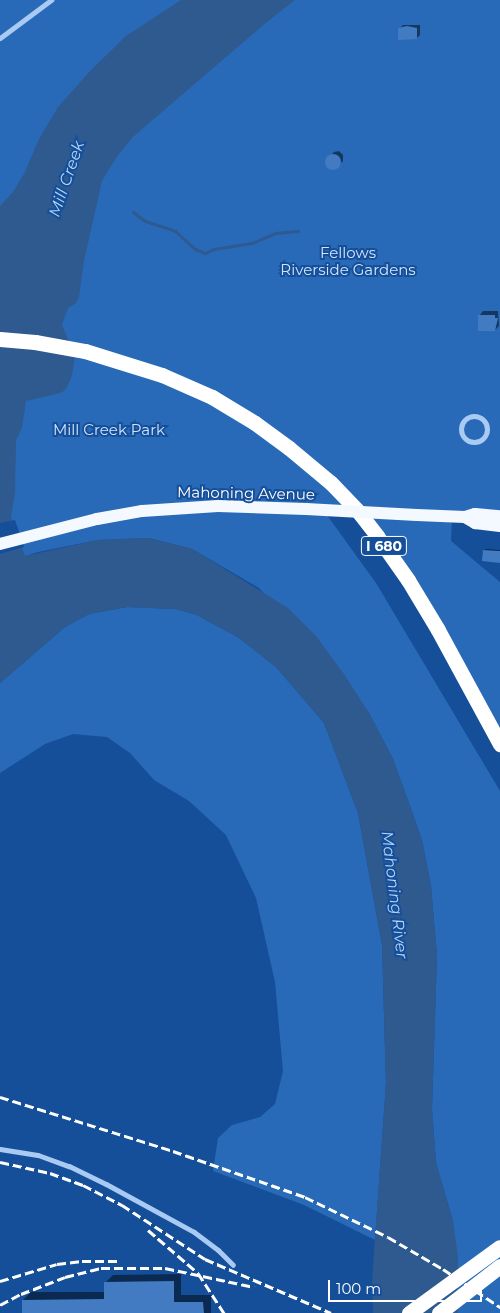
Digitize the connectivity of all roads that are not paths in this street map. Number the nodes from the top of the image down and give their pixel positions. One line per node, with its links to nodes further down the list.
1 (51, 0): 2 (street)
2 (0, 38)
3 (0, 339): 9 (highway, I 680)
4 (465, 420): 4 (street)
5 (500, 516): 6 (main road, Mahoning Avenue)
6 (464, 517): 7 (main road, Mahoning Avenue); 8 (main road, Mahoning Avenue, bridge)
7 (500, 526)
8 (0, 544)
9 (500, 744)
10 (0, 1149): 12 (street)
11 (500, 1247): 14 (highway, bridge)
12 (233, 1266)
13 (500, 1266): 15 (highway, bridge)
14 (410, 1313)
15 (439, 1313)

